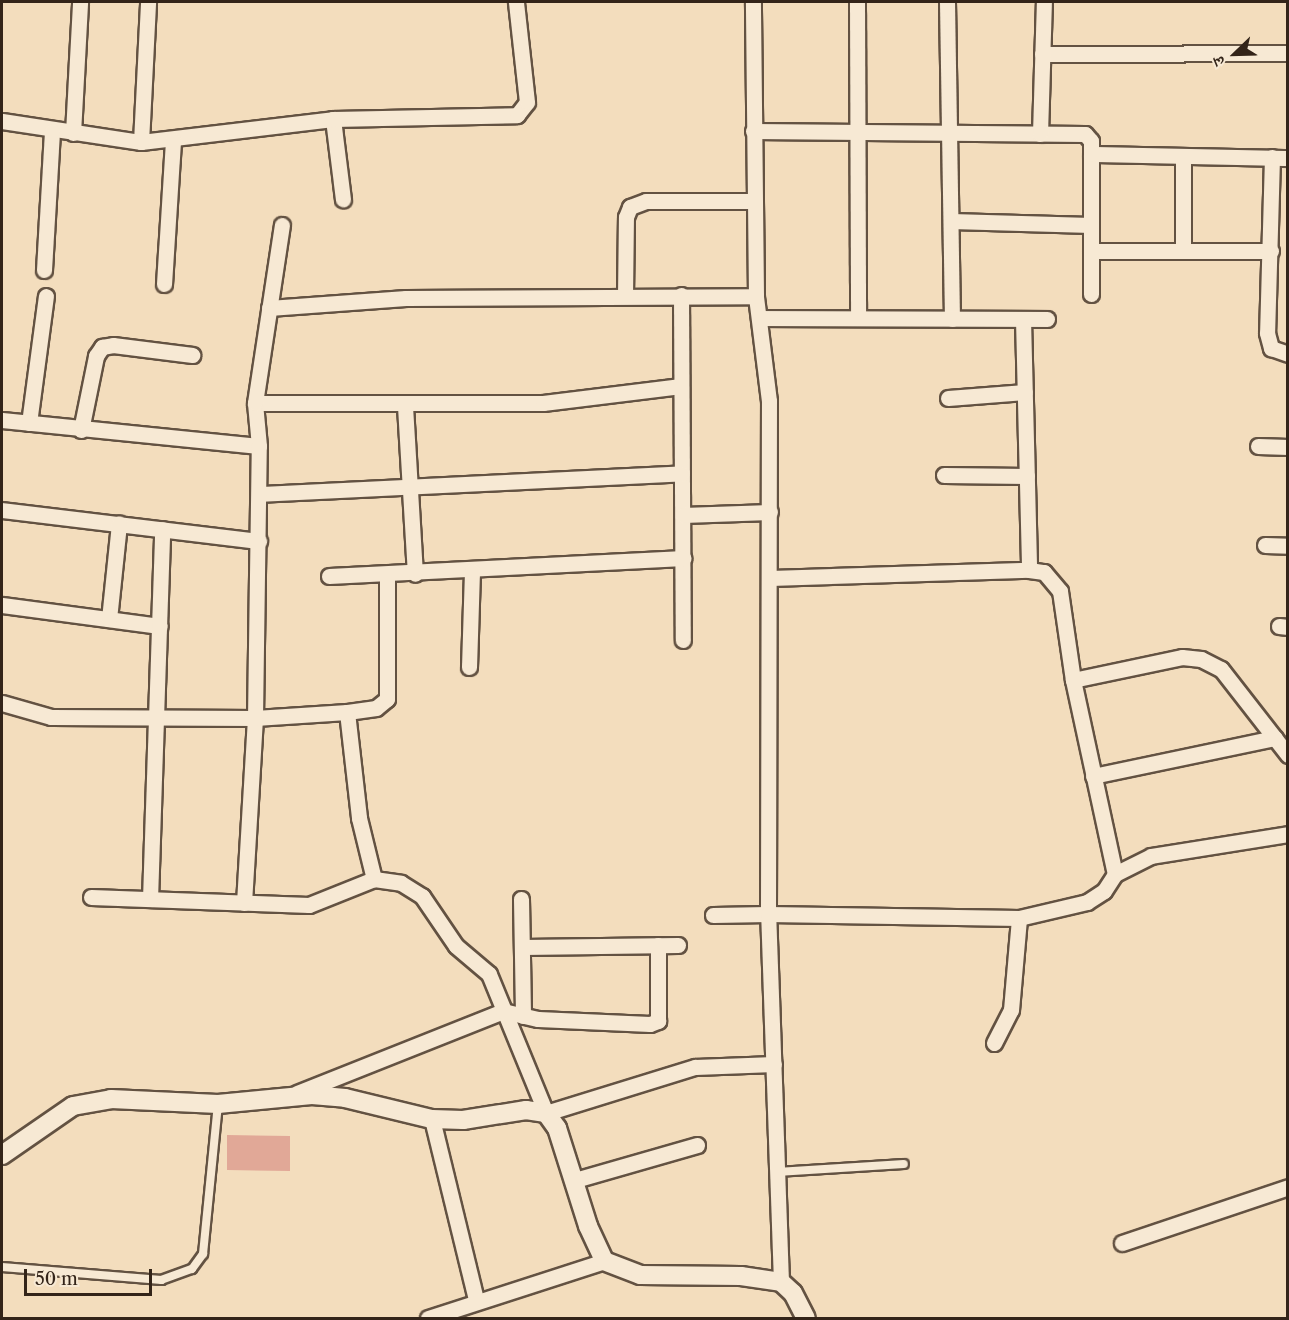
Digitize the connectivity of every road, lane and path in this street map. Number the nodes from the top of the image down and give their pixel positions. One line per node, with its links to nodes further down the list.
1 (80, 2): 16 (street)
2 (148, 2): 19 (street)
3 (516, 2): 10 (street)
4 (753, 2): 13 (street)
5 (857, 2): 14 (street)
6 (947, 2): 15 (street)
7 (1044, 2): 9 (street)
8 (1287, 53): 9 (street)
9 (1042, 54): 17 (street)
10 (333, 119): 18 (street); 24 (street)
11 (2, 122): 12 (street)
12 (52, 131): 16 (street); 32 (street)
13 (753, 131): 14 (street); 25 (street)
14 (858, 131): 15 (street); 41 (street)
15 (950, 132): 17 (street); 26 (street)
16 (73, 133): 19 (street)
17 (1040, 134): 20 (street)
18 (173, 140): 19 (street); 33 (street)
19 (141, 142)
20 (1091, 154): 21 (street); 28 (street)
21 (1183, 156): 22 (street); 30 (street)
22 (1272, 157): 23 (street); 31 (street)
23 (1287, 158)
24 (343, 199)
25 (753, 201): 36 (street); 38 (street)
26 (951, 222): 28 (street); 42 (street)
27 (282, 225): 39 (street)
28 (1091, 225): 29 (street)
29 (1091, 251): 30 (street); 34 (street)
30 (1183, 251): 31 (street)
31 (1271, 251): 45 (street)
32 (44, 270)
33 (164, 284)
34 (1091, 294)
35 (46, 296): 52 (street)
36 (625, 296): 37 (street); 39 (street)
37 (681, 296): 38 (street); 47 (street)
38 (756, 297): 40 (street)
39 (269, 308): 50 (street)
40 (759, 318): 41 (street); 64 (street)
41 (858, 318): 42 (street)
42 (952, 319): 43 (street)
43 (1023, 319): 44 (street); 48 (street)
44 (1047, 319)
45 (1287, 354)
46 (192, 355): 54 (street)
47 (681, 386): 51 (street); 58 (street)
48 (1025, 392): 49 (street); 60 (street)
49 (948, 398)
50 (255, 403): 51 (street); 55 (street)
51 (405, 406): 61 (street)
52 (29, 423): 53 (street); 54 (street)
53 (2, 425)
54 (81, 430): 55 (street)
55 (259, 446): 62 (street)
56 (1258, 446): 57 (street)
57 (1287, 447)
58 (681, 473): 61 (street); 65 (street)
59 (944, 475): 60 (street)
60 (1027, 476): 72 (street)
61 (410, 486): 62 (street); 74 (street)
62 (260, 494): 68 (street)
63 (2, 510): 66 (street)
64 (770, 512): 65 (street); 77 (street)
65 (682, 516): 71 (street)
66 (119, 524): 67 (street); 79 (street)
67 (162, 529): 68 (street); 80 (street)
68 (259, 541): 87 (street)
69 (1265, 545): 70 (street)
70 (1287, 546)
71 (684, 558): 73 (street); 81 (street)
72 (1029, 570): 77 (street); 83 (street)
73 (472, 571): 74 (street); 82 (street)
74 (415, 574): 75 (street)
75 (387, 575): 76 (street); 85 (street)
76 (329, 576)
77 (770, 578): 98 (street)
78 (2, 605): 79 (street)
79 (109, 619): 80 (street)
80 (160, 626): 86 (street)
81 (682, 640)
82 (469, 667)
83 (1073, 680): 88 (street); 90 (street)
84 (2, 703): 86 (street)
85 (347, 712): 87 (street); 93 (street)
86 (155, 718): 87 (street); 95 (street)
87 (255, 718): 97 (street)
88 (1275, 738): 89 (street); 90 (street)
89 (1287, 755)
90 (1093, 776): 92 (street)
91 (1287, 834): 92 (street)
92 (1114, 874): 100 (street)
93 (374, 879): 97 (street); 104 (street)
94 (91, 897): 95 (street)
95 (150, 899): 97 (street)
96 (521, 899): 103 (street)
97 (244, 903)
98 (768, 914): 99 (street); 100 (street); 107 (street)
99 (713, 915)
100 (1019, 918): 106 (street)
101 (658, 945): 102 (street); 103 (street); 105 (street)
102 (678, 945)
103 (523, 947): 105 (street)
104 (503, 1011): 105 (street); 108 (street); 110 (street)
105 (524, 1016)
106 (994, 1043)
107 (774, 1064): 110 (street); 115 (street)
108 (292, 1095): 109 (street); 111 (street)
109 (218, 1104): 113 (street); 120 (lane)
110 (546, 1113): 111 (street); 116 (street)
111 (432, 1119): 122 (street)
112 (697, 1145): 116 (street)
113 (2, 1155)
114 (904, 1164): 115 (lane)
115 (777, 1172): 121 (street)
116 (576, 1180): 119 (street)
117 (1287, 1187): 118 (street)
118 (1122, 1243)
119 (604, 1261): 121 (street); 122 (street)
120 (2, 1267)
121 (780, 1282): 124 (street)
122 (476, 1300): 123 (street)
123 (428, 1318)
124 (806, 1318)

